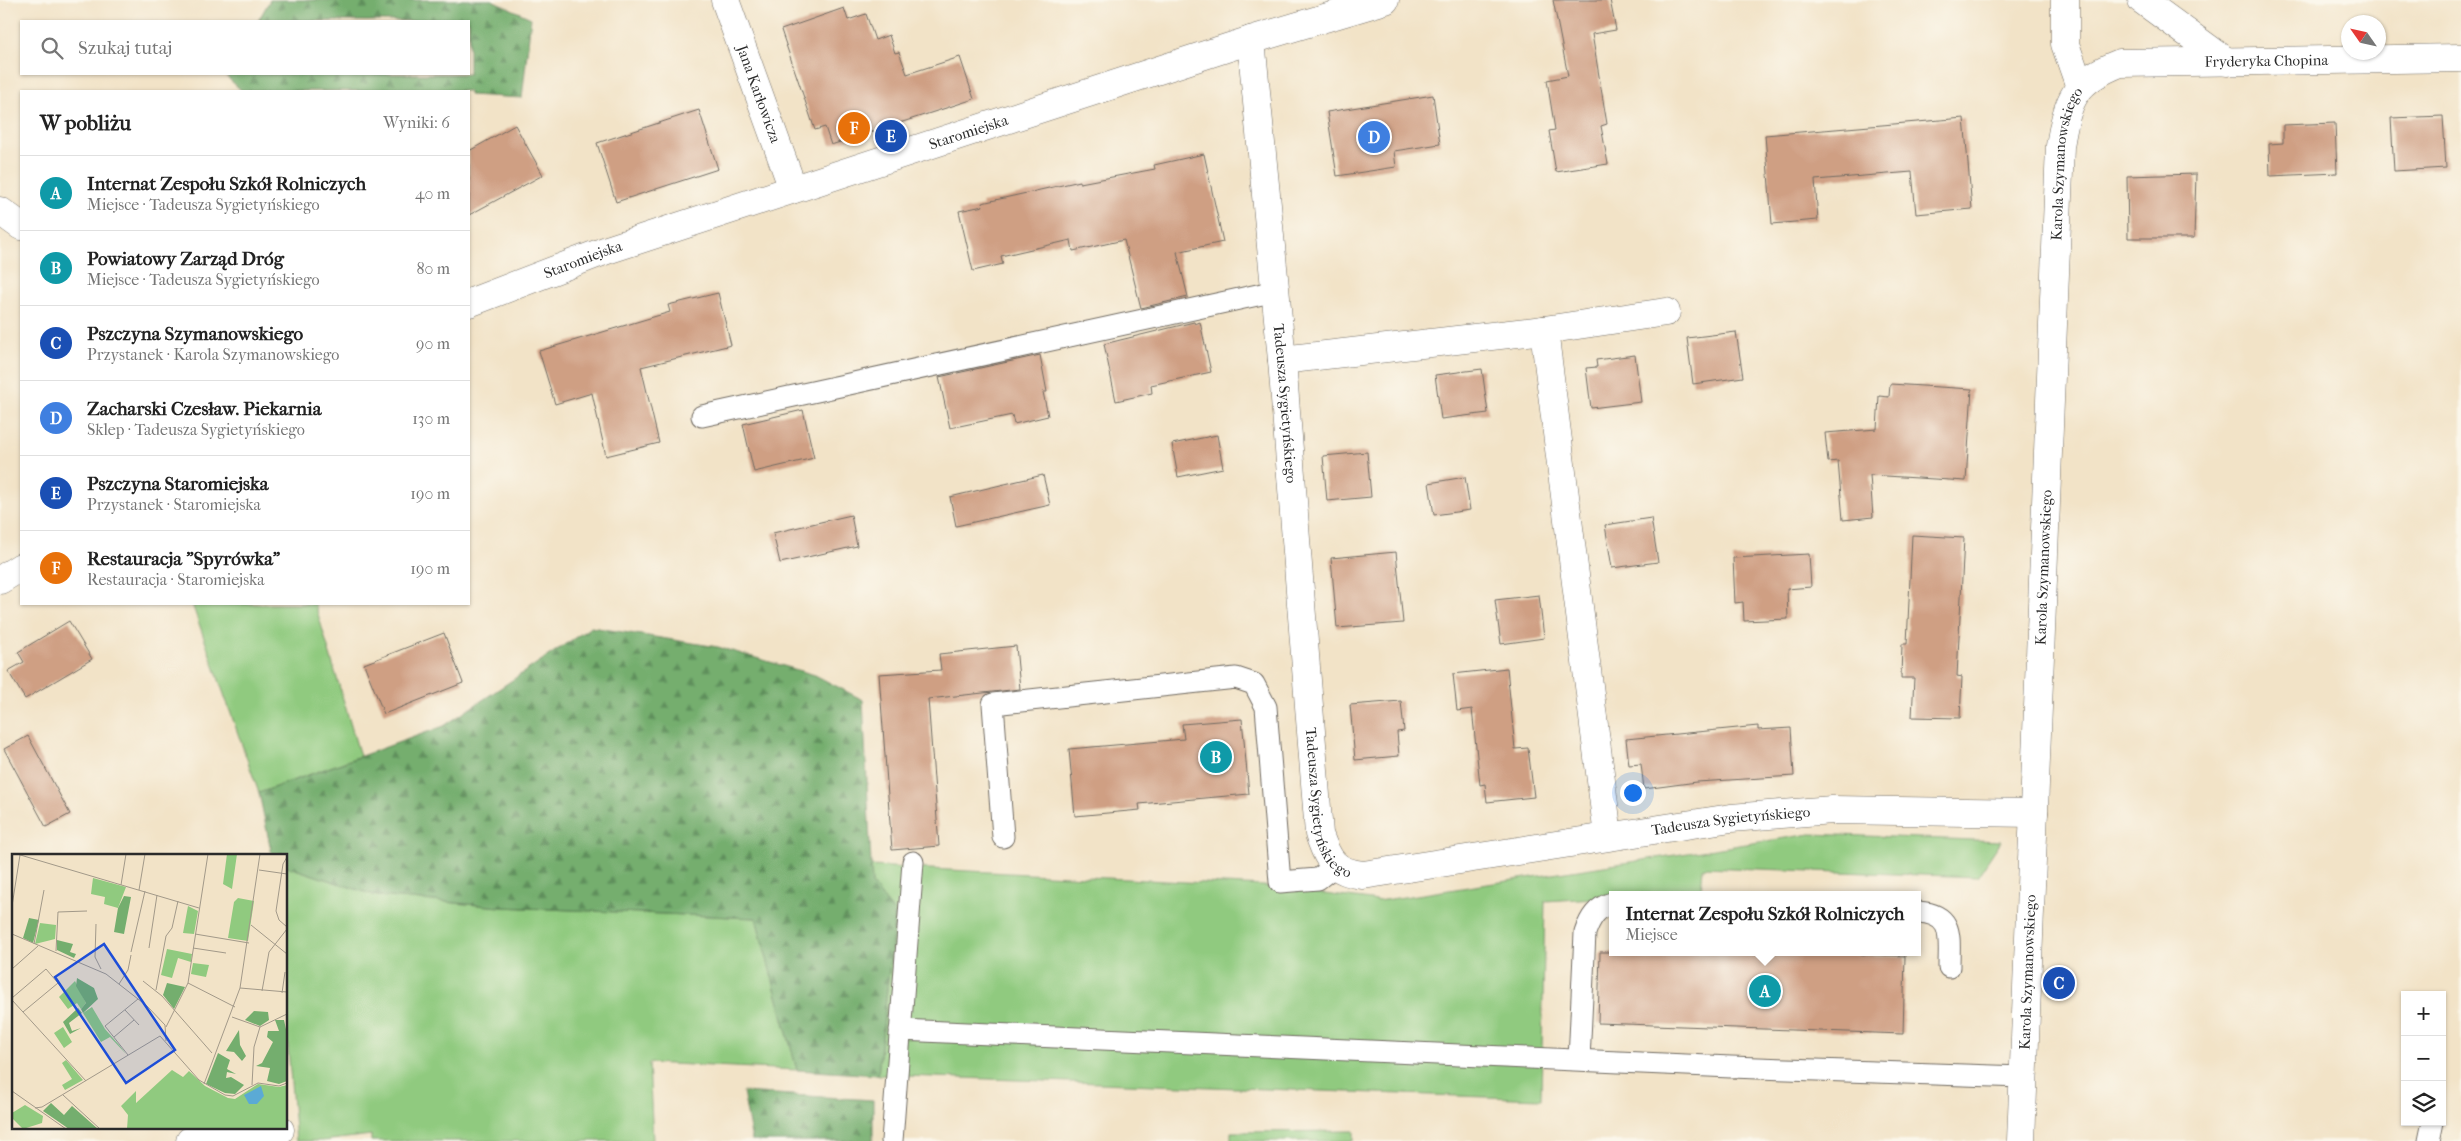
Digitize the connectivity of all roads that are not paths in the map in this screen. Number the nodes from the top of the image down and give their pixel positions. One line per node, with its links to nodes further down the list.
1 (725, 0): 9 (street, Jana Karłowicza)
2 (1385, 0): 5 (street, Staromiejska)
3 (2065, 0): 8 (street, Karola Szymanowskiego)
4 (2142, 0): 7 (street)
5 (1251, 40): 9 (street, Staromiejska); 12 (street, Tadeusza Sygietyńskiego)
6 (2461, 58): 7 (street, Fryderyka Chopina)
7 (2227, 62): 8 (street, Fryderyka Chopina)
8 (2080, 87): 20 (street, Karola Szymanowskiego)
9 (793, 189): 13 (street, Staromiejska)
10 (0, 212): 11 (street)
11 (20, 225)
12 (1276, 291): 16 (street, Tadeusza Sygietyńskiego); 17 (lane)
13 (470, 304)
14 (1666, 312): 15 (street)
15 (1544, 330): 16 (street); 21 (street)
16 (1282, 360): 24 (street, Tadeusza Sygietyńskiego)
17 (702, 416)
18 (20, 567): 19 (street)
19 (0, 580)
20 (2034, 813): 21 (street, Tadeusza Sygietyńskiego); 30 (street, Karola Szymanowskiego)
21 (1608, 836): 24 (street, Tadeusza Sygietyńskiego)
22 (1003, 837): 24 (lane)
23 (913, 862): 28 (lane)
24 (1336, 866)
25 (1609, 904): 29 (lane)
26 (1921, 912): 27 (lane)
27 (1949, 967)
28 (900, 1030): 29 (lane); 34 (lane)
29 (1579, 1060): 30 (lane)
30 (2024, 1078): 35 (street, Karola Szymanowskiego)
31 (2432, 1126): 36 (lane)
32 (280, 1130): 33 (street)
33 (190, 1141)
34 (892, 1141)
35 (2021, 1141)
36 (2429, 1141)

